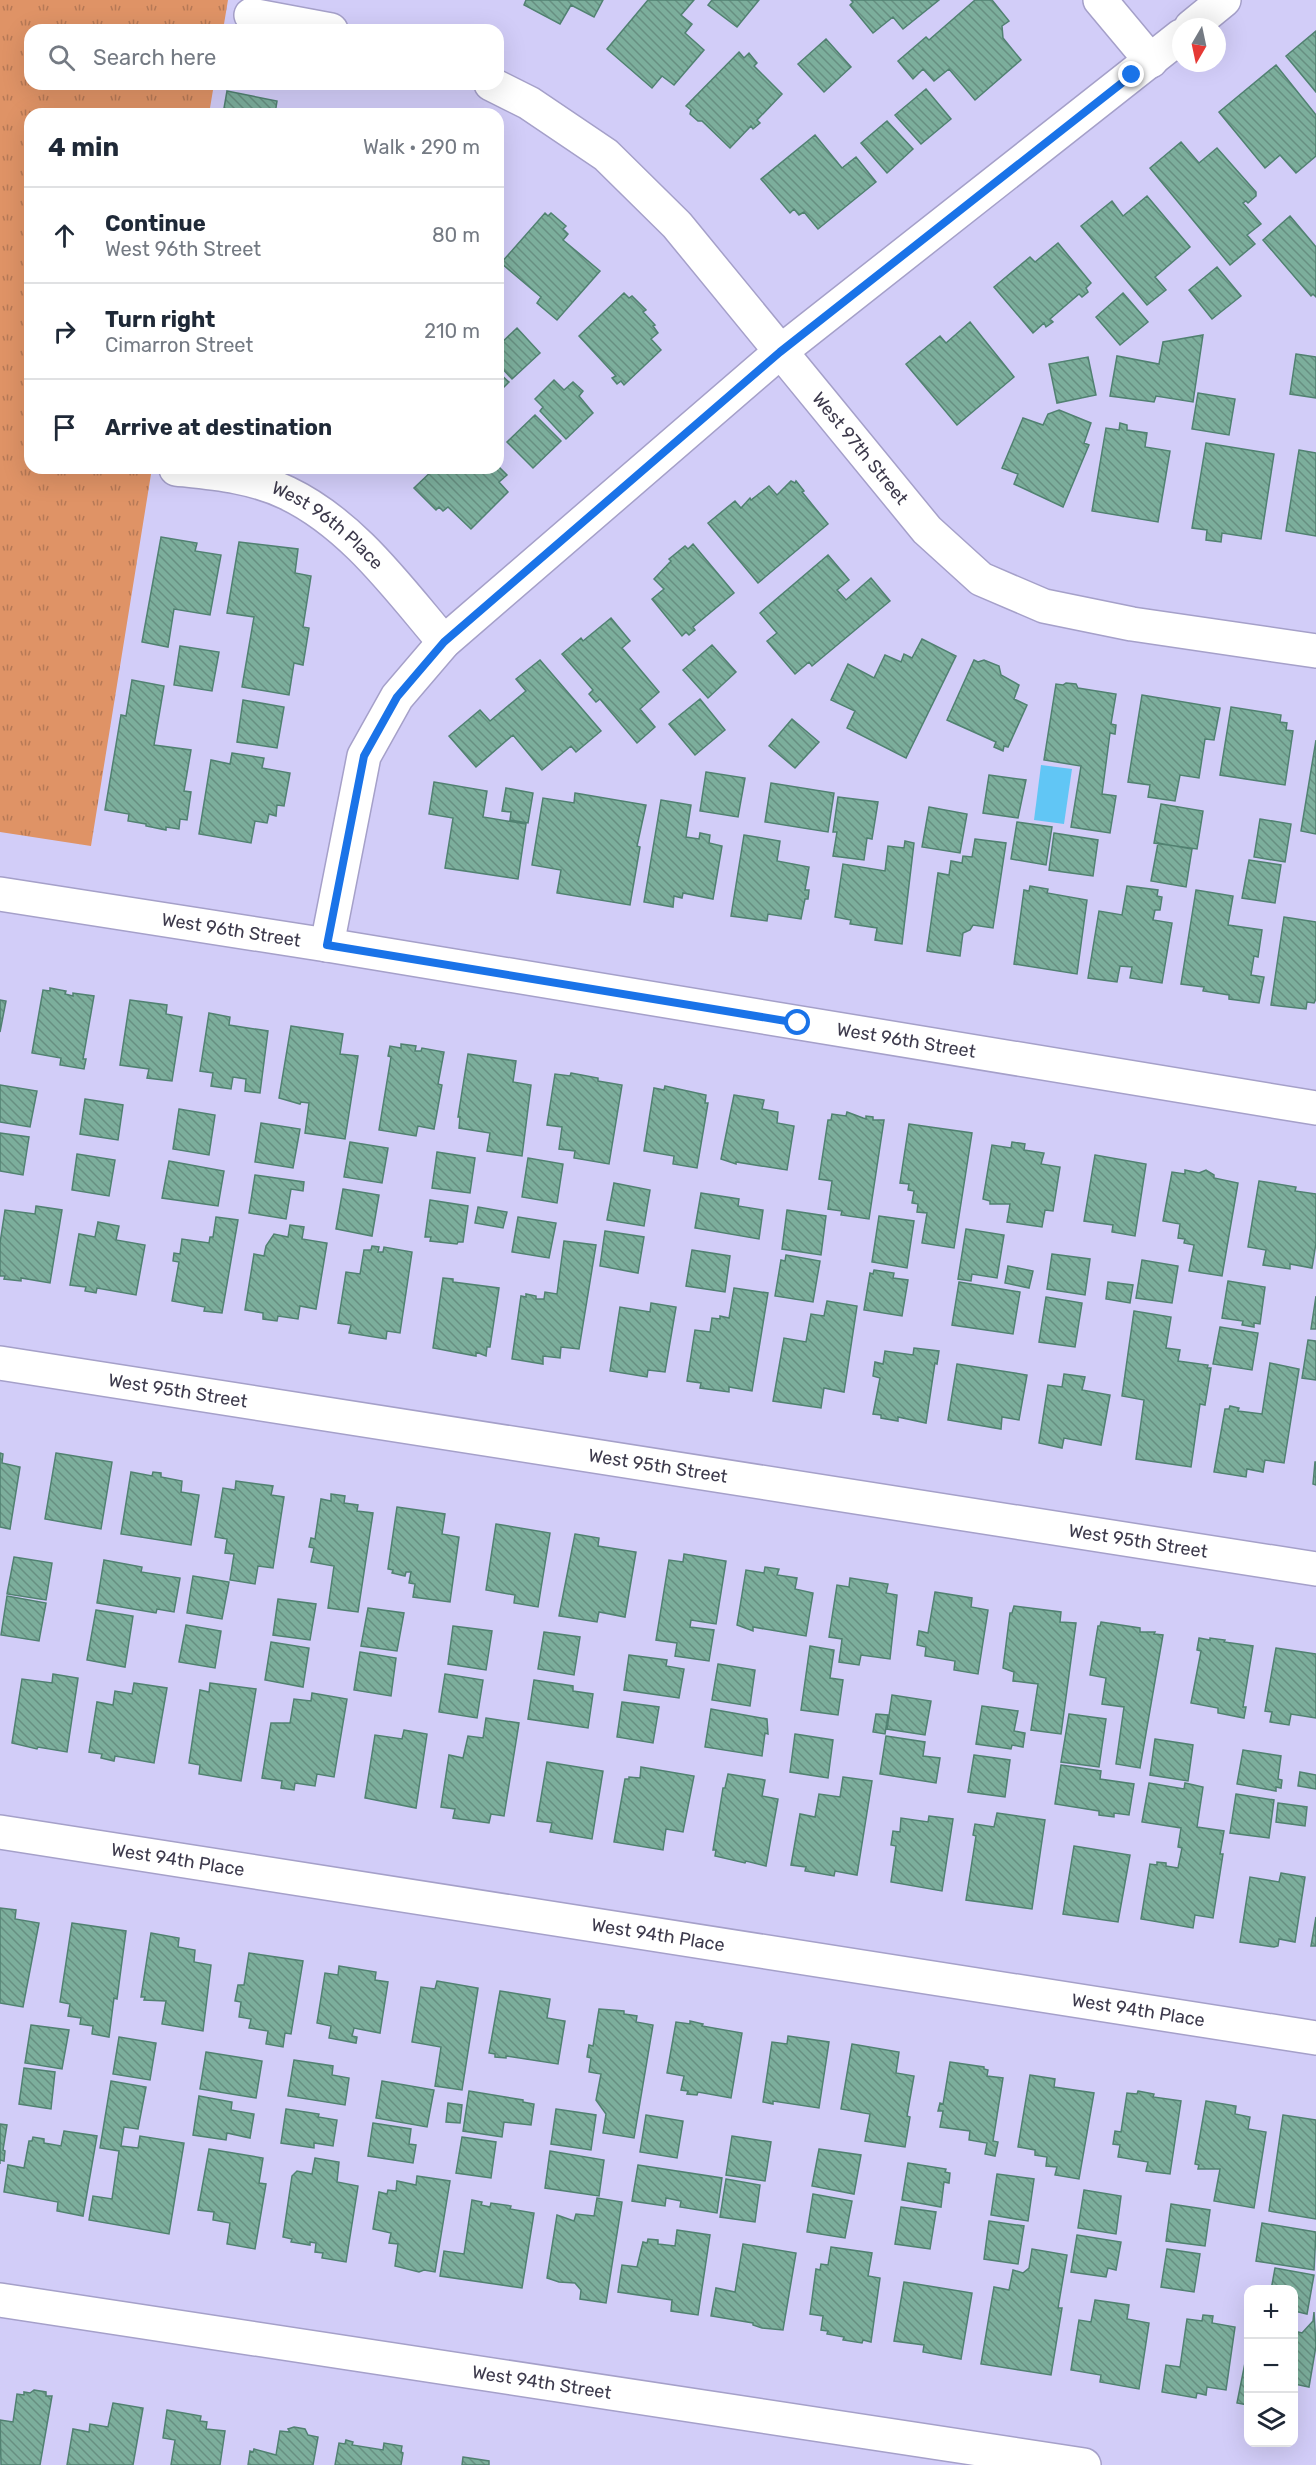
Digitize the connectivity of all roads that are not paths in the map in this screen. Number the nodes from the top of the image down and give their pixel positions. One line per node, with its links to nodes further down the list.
1 (1100, 0): 7 (street)
2 (1224, 0): 4 (street)
3 (251, 15): 5 (street)
4 (1202, 18)
5 (299, 24)
6 (1172, 44): 7 (street)
7 (1151, 61): 9 (street)
8 (504, 90): 9 (street, West 97th Street)
9 (780, 352): 11 (street); 12 (street, West 97th Street)
10 (224, 474): 11 (street, West 96th Place)
11 (444, 642): 14 (street)
12 (1316, 651)
13 (0, 894): 14 (street, West 96th Street)
14 (327, 945): 15 (street, West 96th Street)
15 (1316, 1108)
16 (0, 1363): 17 (street, West 95th Street)
17 (1316, 1569)
18 (0, 1832): 19 (street, West 94th Place)
19 (1316, 2038)
20 (0, 2300): 21 (street, West 94th Street)
21 (1084, 2465)

